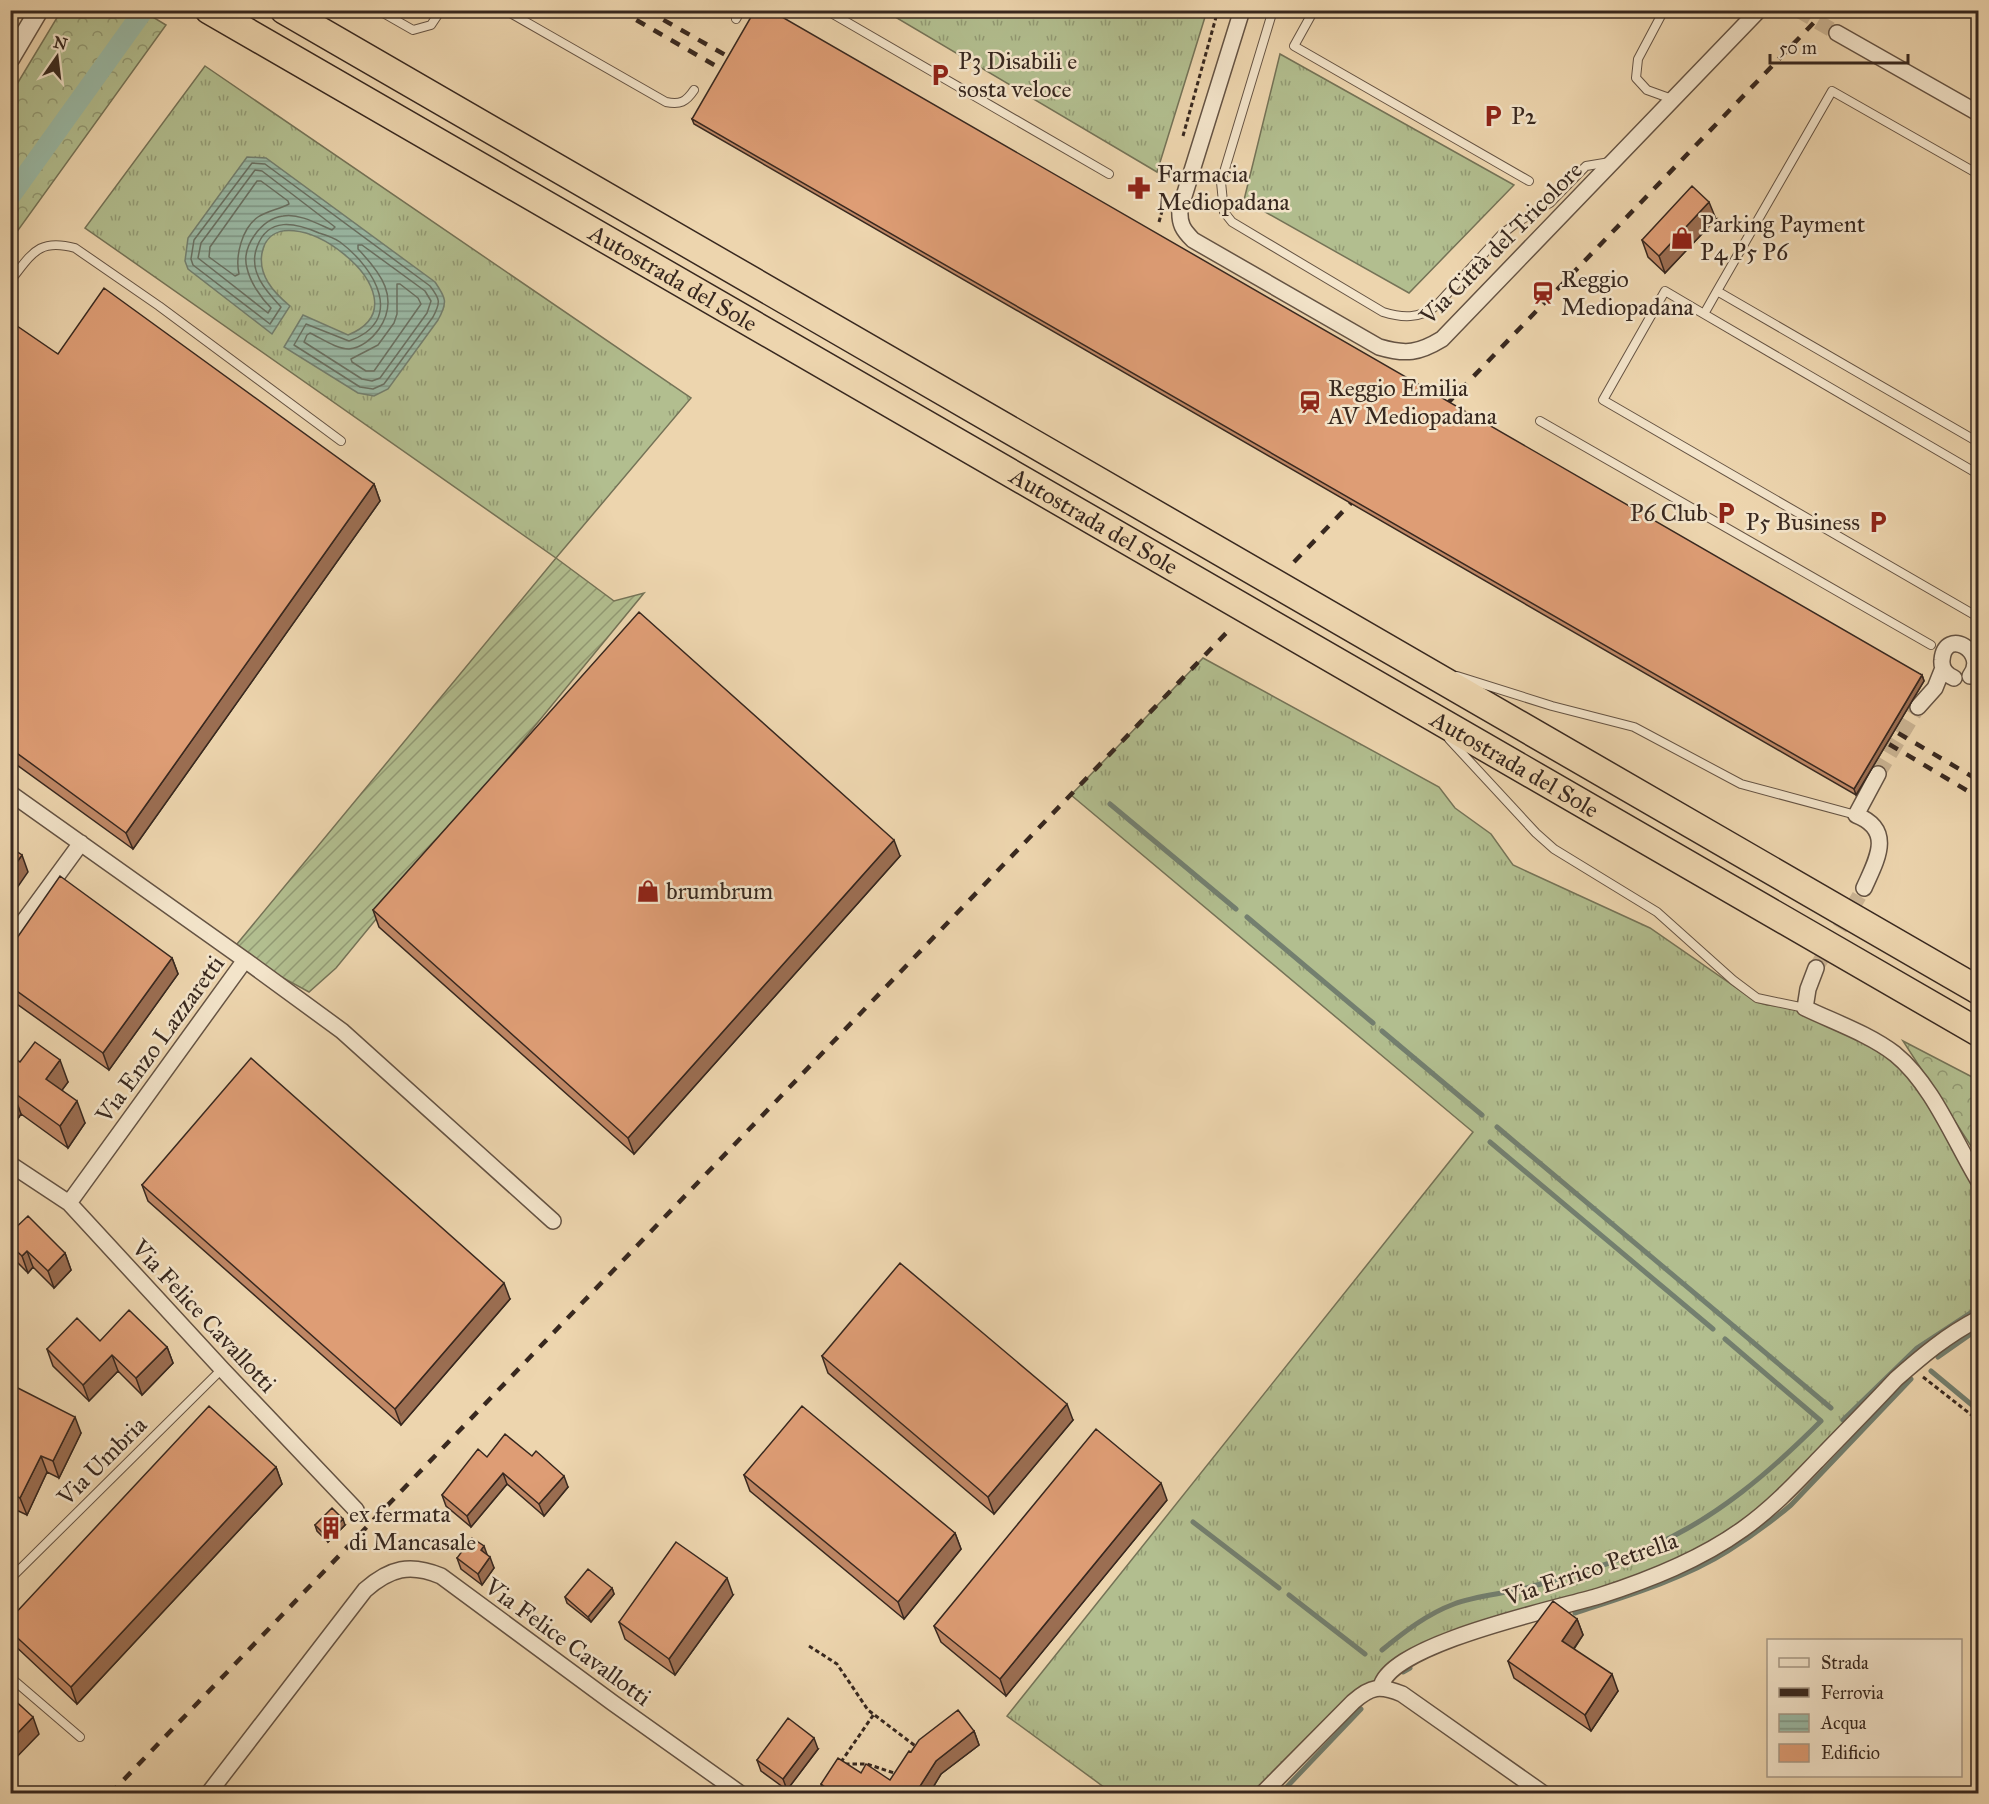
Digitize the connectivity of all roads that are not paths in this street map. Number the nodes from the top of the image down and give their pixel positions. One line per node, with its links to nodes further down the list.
1 (39, 10): 16 (street)
2 (208, 10): 36 (highway, Autostrada del Sole)
3 (284, 10): 32 (highway, Autostrada del Sole)
4 (378, 10): 5 (lane)
5 (441, 10)
6 (505, 10): 17 (lane)
7 (741, 10): 14 (lane)
8 (826, 10): 21 (lane)
9 (1242, 10): 20 (street, Via Città del Tricolore)
10 (1273, 10): 20 (lane)
11 (1314, 10): 23 (lane)
12 (1664, 10): 18 (lane)
13 (1759, 10): 18 (street, Via Città del Tricolore)
14 (736, 19)
15 (1837, 33): 19 (street)
16 (10, 59)
17 (693, 90)
18 (1672, 99): 20 (street, Via Città del Tricolore)
19 (1978, 113)
20 (1614, 161)
21 (1109, 174)
22 (1978, 174): 25 (lane)
23 (1529, 181)
24 (10, 281): 28 (lane)
25 (1717, 291): 26 (lane); 29 (lane)
26 (1704, 314): 30 (lane); 31 (lane)
27 (1540, 421): 34 (lane)
28 (341, 441)
29 (1978, 442)
30 (1978, 474)
31 (1978, 617)
32 (1405, 658): 39 (lane); 45 (highway, Autostrada del Sole)
33 (1978, 658): 34 (street); 34 (street)
34 (1956, 667): 35 (street)
35 (1918, 707)
36 (1425, 713): 46 (lane); 47 (highway, Autostrada del Sole)
37 (1878, 774): 39 (street)
38 (10, 793): 40 (street, Via Enzo Lazzaretti)
39 (1856, 815): 41 (street)
40 (81, 843): 42 (street); 43 (street, Via Enzo Lazzaretti)
41 (1864, 888)
42 (10, 940)
43 (245, 960): 50 (street, Via Enzo Lazzaretti); 51 (street)
44 (1816, 968): 46 (street)
45 (1978, 990)
46 (1805, 1008): 49 (street)
47 (1978, 1032)
48 (10, 1164): 50 (street, Via Felice Cavallotti)
49 (1978, 1180)
50 (69, 1203): 53 (street, Via Felice Cavallotti)
51 (553, 1221)
52 (1978, 1319): 57 (street, Via Errico Petrella)
53 (222, 1370): 54 (street, Via Felice Cavallotti); 55 (lane, Via Umbria)
54 (356, 1510)
55 (10, 1579)
56 (10, 1677): 58 (lane)
57 (1381, 1687): 61 (street, Via Errico Petrella); 62 (street)
58 (80, 1737)
59 (208, 1794): 60 (street, Via Felice Cavallotti)
60 (741, 1794)
61 (1262, 1794)
62 (1544, 1794)

